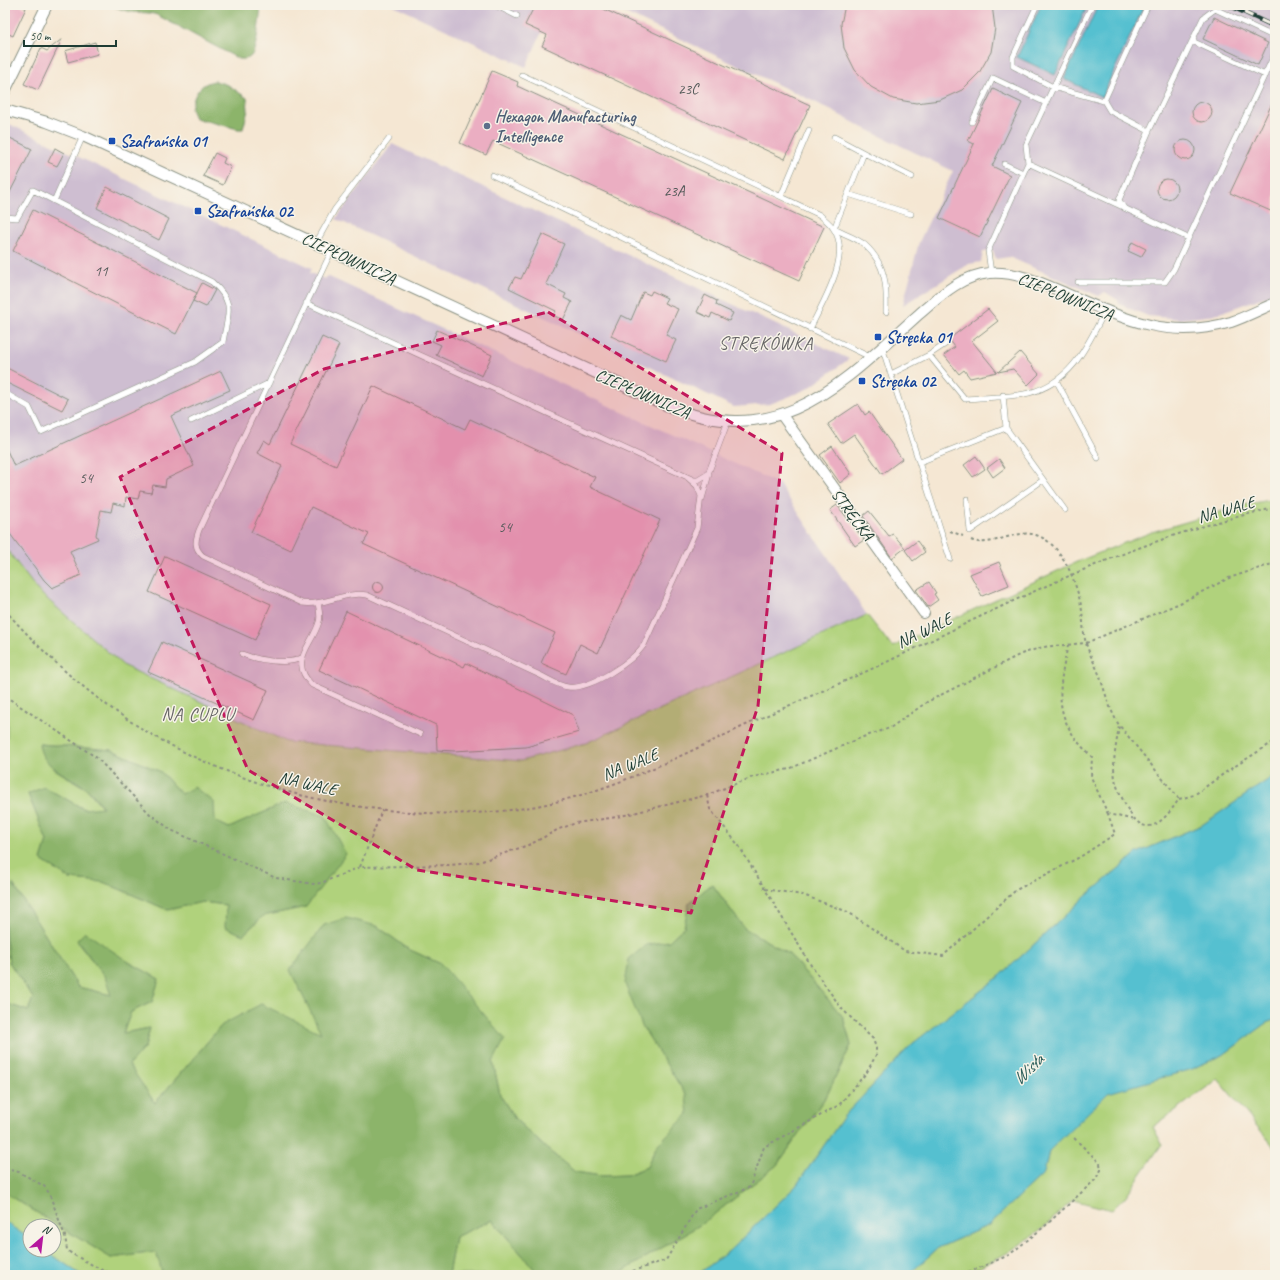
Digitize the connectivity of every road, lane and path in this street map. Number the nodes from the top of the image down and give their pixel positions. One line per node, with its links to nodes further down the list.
1 (46, 5): 13 (street)
2 (495, 5): 6 (lane)
3 (1037, 5): 12 (lane)
4 (1092, 5): 12 (lane)
5 (1148, 5): 14 (lane)
6 (517, 16)
7 (1275, 37): 8 (lane)
8 (1192, 42): 11 (lane); 19 (lane)
9 (1275, 53): 11 (lane)
10 (522, 75): 30 (lane)
11 (1264, 75): 36 (lane)
12 (1053, 87): 14 (lane); 15 (lane)
13 (5, 91)
14 (1104, 101): 19 (lane)
15 (1046, 103): 17 (lane); 24 (lane)
16 (5, 110): 20 (street, CIEPŁOWNICZA)
17 (972, 122)
18 (809, 130): 30 (lane)
19 (1149, 131): 32 (lane)
20 (83, 136): 31 (lane); 37 (street, CIEPŁOWNICZA)
21 (834, 137): 23 (lane)
22 (390, 139): 37 (lane)
23 (864, 152): 28 (lane); 29 (lane)
24 (1028, 163): 26 (lane); 32 (lane)
25 (1004, 164): 26 (lane)
26 (1023, 173): 39 (lane)
27 (492, 175): 45 (lane)
28 (912, 177)
29 (848, 194): 33 (lane); 35 (lane)
30 (781, 196): 35 (lane)
31 (54, 201): 34 (lane); 53 (lane)
32 (1124, 208): 36 (lane)
33 (911, 214)
34 (5, 217)
35 (834, 229): 44 (lane); 45 (lane)
36 (1188, 238): 40 (lane)
37 (316, 243): 38 (street, CIEPŁOWNICZA)
38 (332, 250): 41 (lane); 57 (street, CIEPŁOWNICZA)
39 (990, 273): 43 (street, CIEPŁOWNICZA); 47 (street, CIEPŁOWNICZA)
40 (1078, 282)
41 (306, 303): 52 (lane); 62 (lane)
42 (1275, 303): 43 (street, CIEPŁOWNICZA)
43 (1105, 311): 51 (lane)
44 (886, 312)
45 (810, 329): 49 (lane)
46 (947, 344): 48 (lane)
47 (882, 347): 49 (street, CIEPŁOWNICZA); 50 (lane)
48 (929, 355): 50 (lane); 54 (lane)
49 (870, 357): 55 (street, CIEPŁOWNICZA)
50 (891, 374): 60 (lane)
51 (1057, 382): 54 (lane); 59 (lane)
52 (270, 383): 56 (lane); 72 (lane)
53 (5, 393)
54 (1003, 395): 58 (lane)
55 (781, 414): 57 (street, CIEPŁOWNICZA); 74 (street, STRĘCKA)
56 (191, 421)
57 (728, 421): 61 (lane)
58 (1006, 428): 60 (lane); 63 (lane)
59 (1098, 458)
60 (920, 462): 68 (lane)
61 (710, 471): 62 (lane); 65 (lane)
62 (688, 478): 65 (lane)
63 (1043, 480): 64 (lane); 67 (lane)
64 (967, 499)
65 (701, 503): 72 (lane)
66 (1275, 508): 71 (path, NA WALE)
67 (1066, 510)
68 (940, 523): 69 (lane); 71 (path)
69 (950, 559)
70 (1275, 563): 75 (path)
71 (1070, 576): 75 (path); 85 (path, NA WALE)
72 (318, 603): 78 (lane)
73 (5, 610): 85 (path, NA WALE)
74 (924, 613)
75 (1086, 643): 76 (path); 80 (path)
76 (1068, 646): 83 (path); 86 (path)
77 (242, 654): 78 (lane)
78 (303, 657): 81 (lane)
79 (5, 696): 88 (path)
80 (1119, 725): 84 (path); 87 (path)
81 (420, 734)
82 (1275, 740): 84 (path)
83 (707, 795): 88 (path); 89 (path)
84 (1179, 799): 87 (path)
85 (382, 810): 88 (path)
86 (1108, 814): 87 (path); 89 (path)
87 (1136, 820)
88 (360, 867)
89 (764, 889): 93 (path)
90 (1074, 1138): 94 (path)
91 (5, 1168): 92 (path)
92 (121, 1275)
93 (621, 1275)
94 (963, 1275)

